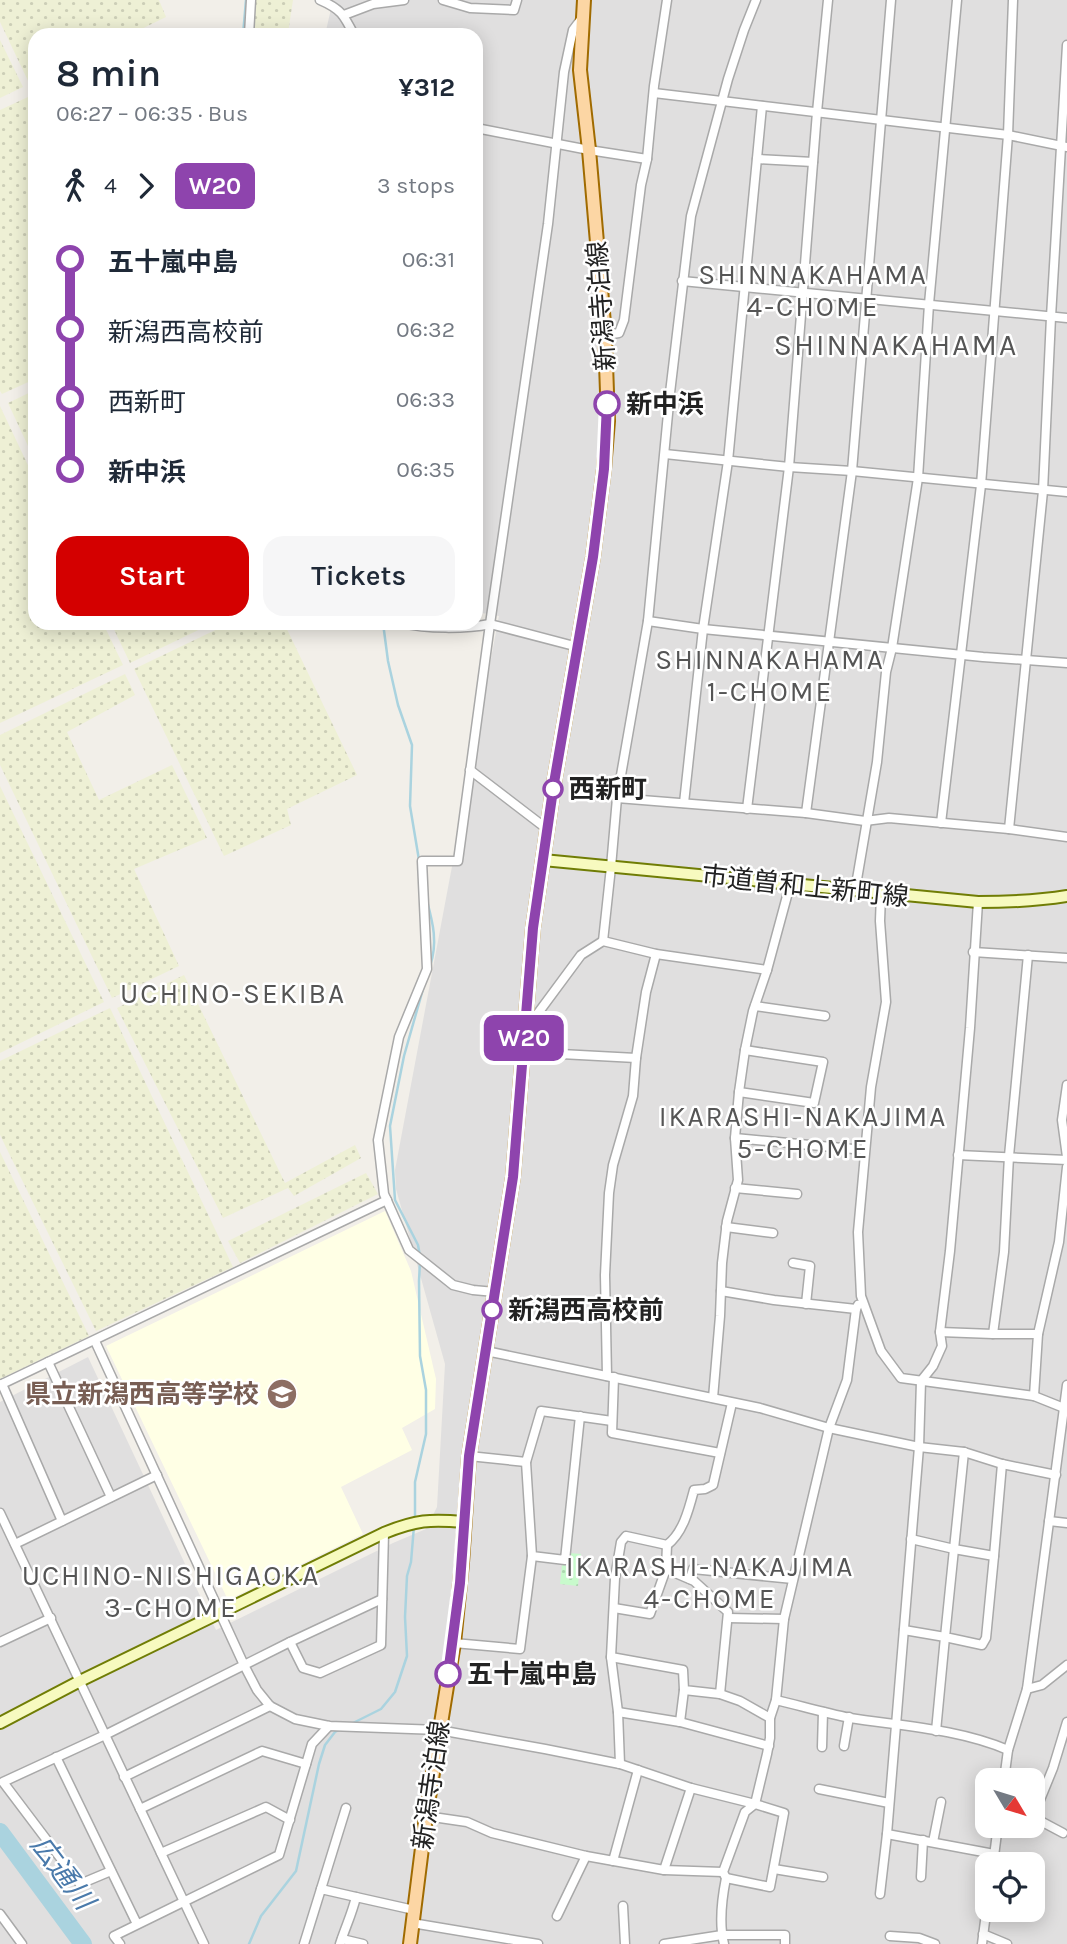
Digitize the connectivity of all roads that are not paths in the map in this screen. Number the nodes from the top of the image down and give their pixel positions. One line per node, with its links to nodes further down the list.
1 (251, 0): 15 (street)
2 (320, 0): 13 (street)
3 (404, 0): 13 (street)
4 (443, 0): 5 (street)
5 (517, 0)
6 (584, 0): 14 (main road, 新潟寺泊線)
7 (667, 0): 18 (street)
8 (756, 0): 19 (street)
9 (828, 0): 21 (street)
10 (891, 0): 22 (street)
11 (957, 0): 23 (street)
12 (1013, 0): 25 (street)
13 (344, 15): 16 (street)
14 (582, 18): 26 (street); 28 (main road, 新潟寺泊線)
15 (249, 28)
16 (350, 28)
17 (1067, 45): 27 (street)
18 (654, 93): 19 (street); 29 (street)
19 (722, 101): 20 (street); 32 (street)
20 (762, 106): 21 (street); 30 (street)
21 (817, 112): 22 (street); 31 (street)
22 (881, 120): 23 (street); 35 (street)
23 (945, 127): 25 (street); 36 (street)
24 (483, 129): 26 (street)
25 (1008, 135): 27 (street); 37 (street)
26 (556, 143): 28 (street); 50 (street)
27 (1065, 146): 38 (street)
28 (589, 150): 29 (street); 40 (main road, 新潟寺泊線)
29 (647, 159): 40 (street)
30 (757, 159): 31 (street); 33 (street)
31 (813, 162): 34 (street)
32 (682, 281): 33 (street); 41 (street)
33 (745, 287): 34 (street); 42 (street)
34 (803, 293): 35 (street); 43 (street)
35 (865, 297): 36 (street); 44 (street)
36 (929, 304): 37 (street); 45 (street)
37 (994, 311): 38 (street); 46 (street)
38 (1051, 317): 39 (street); 47 (street)
39 (1067, 318)
40 (605, 335): 55 (main road, 新潟寺泊線)
41 (665, 454): 42 (street); 49 (street)
42 (727, 460): 43 (street); 52 (street)
43 (789, 467): 44 (street); 53 (street)
44 (852, 471): 45 (street); 54 (street)
45 (918, 478): 46 (street); 56 (street)
46 (981, 485): 47 (street); 57 (street)
47 (1043, 491): 48 (street); 58 (street)
48 (1067, 492)
49 (648, 621): 52 (street); 61 (street)
50 (489, 624): 51 (street); 55 (street); 60 (street)
51 (483, 625)
52 (703, 629): 53 (street); 62 (street)
53 (768, 635): 54 (street); 63 (street)
54 (829, 642): 56 (street); 64 (street)
55 (578, 647): 67 (main road, 新潟寺泊線)
56 (892, 648): 57 (street); 65 (street)
57 (960, 655): 58 (street); 66 (street)
58 (1027, 660): 59 (street); 68 (street)
59 (1067, 663)
60 (470, 771): 67 (street); 99 (street)
61 (617, 798): 62 (street); 71 (street)
62 (684, 803): 63 (street)
63 (747, 809): 64 (street)
64 (806, 813): 65 (street)
65 (865, 821): 66 (street); 73 (street)
66 (941, 823): 68 (street)
67 (547, 829): 70 (main road, 新潟寺泊線)
68 (1009, 829): 69 (street)
69 (1067, 837)
70 (543, 860): 71 (street, 市道曽和上新町線); 85 (main road, 新潟寺泊線)
71 (611, 867): 72 (street, 市道曽和上新町線); 77 (street)
72 (790, 885): 73 (street, 市道曽和上新町線); 82 (street)
73 (855, 891): 74 (street, 市道曽和上新町線)
74 (881, 894): 76 (street, 市道曽和上新町線); 92 (street)
75 (1067, 896): 76 (street, 市道曽和上新町線)
76 (978, 902): 78 (street)
77 (603, 942): 79 (street); 85 (street)
78 (973, 951): 80 (street); 93 (street)
79 (656, 954): 82 (street); 88 (street)
80 (1028, 955): 81 (street); 94 (street)
81 (1067, 958)
82 (767, 970): 83 (street)
83 (755, 1006): 84 (street); 86 (street)
84 (825, 1016)
85 (524, 1031): 87 (main road, 新潟寺泊線)
86 (745, 1050): 90 (street); 90 (street)
87 (523, 1052): 88 (street); 104 (main road, 新潟寺泊線)
88 (636, 1058): 114 (street)
89 (1067, 1085): 95 (street)
90 (738, 1093): 91 (street)
91 (735, 1138): 92 (street); 97 (street)
92 (864, 1150): 105 (street)
93 (958, 1155): 94 (street); 108 (street)
94 (1009, 1156): 95 (street); 109 (street)
95 (1067, 1159)
96 (1067, 1167): 110 (street)
97 (736, 1188): 98 (street); 100 (street)
98 (797, 1194)
99 (387, 1200): 104 (street); 111 (street)
100 (726, 1227): 101 (street); 103 (street)
101 (773, 1233)
102 (793, 1263): 106 (street)
103 (722, 1291): 106 (street); 119 (street)
104 (495, 1292): 112 (main road, 新潟寺泊線)
105 (861, 1296): 107 (street); 115 (street)
106 (806, 1304): 107 (street)
107 (856, 1310): 124 (street)
108 (940, 1332): 109 (street); 115 (street)
109 (993, 1334): 110 (street)
110 (1038, 1334): 118 (street)
111 (95, 1341): 113 (street); 131 (street)
112 (486, 1351): 114 (street); 128 (main road, 新潟寺泊線)
113 (48, 1362): 116 (street); 133 (street)
114 (610, 1376): 119 (street); 123 (street)
115 (921, 1381): 118 (street); 125 (street)
116 (1, 1385): 135 (street)
117 (1067, 1385): 121 (street)
118 (1034, 1396): 121 (street)
119 (713, 1398): 120 (street)
120 (732, 1403): 124 (street); 127 (street)
121 (1064, 1408): 132 (street)
122 (580, 1416): 123 (street); 129 (street); 144 (street)
123 (612, 1421): 127 (street)
124 (829, 1428): 125 (street); 147 (street)
125 (919, 1447): 126 (street); 140 (street)
126 (964, 1452): 130 (street); 143 (street)
127 (720, 1453): 142 (street)
128 (469, 1456): 129 (street); 137 (main road, 新潟寺泊線)
129 (526, 1462): 144 (street)
130 (1002, 1464): 132 (street); 145 (street)
131 (158, 1475): 133 (street); 151 (street)
132 (1056, 1475): 136 (street)
133 (111, 1497): 135 (street)
134 (0, 1513): 141 (street)
135 (62, 1521): 141 (street)
136 (1049, 1521): 138 (street); 164 (street)
137 (464, 1522): 139 (street); 159 (main road, 新潟寺泊線)
138 (1067, 1523)
139 (384, 1533): 149 (street); 151 (street)
140 (911, 1539): 143 (street); 155 (street)
141 (15, 1544): 152 (street)
142 (667, 1545): 146 (street); 150 (street)
143 (954, 1549): 145 (street); 156 (street)
144 (532, 1556): 159 (street)
145 (994, 1556): 156 (street)
146 (666, 1569): 148 (street); 150 (street)
147 (793, 1579): 148 (street); 154 (street)
148 (690, 1580): 153 (street)
149 (382, 1599): 158 (street); 158 (street)
150 (614, 1608): 160 (street)
151 (220, 1614): 161 (street); 163 (street)
152 (51, 1618): 157 (street); 163 (street)
153 (728, 1618): 154 (street); 166 (street)
154 (783, 1619): 167 (street)
155 (904, 1630): 156 (street); 176 (street)
156 (945, 1637): 179 (street)
157 (0, 1642)
158 (290, 1642): 161 (street)
159 (454, 1643): 178 (main road, 新潟寺泊線)
160 (611, 1657): 165 (street); 169 (street)
161 (244, 1665): 168 (street); 180 (street)
162 (1067, 1665): 164 (street)
163 (80, 1681): 175 (street); 180 (street)
164 (1027, 1689): 184 (street)
165 (684, 1690): 166 (street); 173 (street)
166 (720, 1694): 172 (street)
167 (776, 1700): 170 (street); 172 (street)
168 (270, 1706): 177 (street); 190 (street)
169 (618, 1712): 173 (street); 186 (street)
170 (823, 1712): 171 (street); 183 (street)
171 (849, 1717): 176 (street); 182 (street)
172 (770, 1718): 181 (street)
173 (680, 1722): 181 (street)
174 (1067, 1722): 200 (street)
175 (0, 1723)
176 (896, 1724): 179 (street); 194 (street)
177 (329, 1726): 178 (street); 187 (street)
178 (439, 1730): 186 (street); 198 (main road, 新潟寺泊線)
179 (936, 1731): 184 (street)
180 (106, 1735): 185 (street); 190 (street)
181 (769, 1746): 195 (street)
182 (844, 1746)
183 (822, 1747)
184 (1008, 1750): 188 (street)
185 (56, 1757): 210 (street); 210 (street)
186 (620, 1763): 189 (street)
187 (306, 1764): 197 (street); 199 (street)
188 (1006, 1768)
189 (638, 1770): 191 (street); 207 (street)
190 (124, 1777): 197 (street)
191 (691, 1788): 195 (street); 209 (street)
192 (820, 1789): 194 (street)
193 (941, 1802): 203 (street)
194 (889, 1803): 201 (street)
195 (755, 1804): 208 (street); 211 (street)
196 (346, 1808): 214 (street)
197 (140, 1809): 205 (street)
198 (426, 1816): 206 (street); 220 (main road, 新潟寺泊線)
199 (290, 1820): 205 (street); 217 (street)
200 (1066, 1832)
201 (887, 1834): 202 (street); 215 (street)
202 (923, 1840): 203 (street); 213 (street)
203 (933, 1842): 204 (street)
204 (984, 1852)
205 (162, 1853): 217 (street)
206 (586, 1856): 207 (street); 221 (street)
207 (613, 1861): 209 (street)
208 (774, 1869): 211 (street); 212 (street)
209 (664, 1870): 211 (street)
210 (111, 1871): 223 (street)
211 (725, 1875): 226 (street)
212 (823, 1877)
213 (921, 1877)
214 (321, 1889): 216 (street); 233 (street)
215 (880, 1895)
216 (356, 1897): 220 (street); 228 (street)
217 (184, 1901): 223 (street); 232 (street)
218 (623, 1906): 237 (street)
219 (0, 1914): 229 (street)
220 (413, 1916): 230 (street); 235 (main road, 新潟寺泊線)
221 (557, 1916)
222 (985, 1922): 224 (street)
223 (137, 1924): 231 (street)
224 (983, 1934): 241 (street); 242 (street)
225 (890, 1936): 227 (street)
226 (723, 1940): 238 (street); 239 (street)
227 (901, 1940): 240 (street)
228 (341, 1941): 234 (street)
229 (18, 1943)
230 (520, 1943): 236 (street)
231 (120, 1944)
232 (204, 1944)
233 (304, 1944)
234 (363, 1944)
235 (410, 1944)
236 (538, 1944)
237 (625, 1944)
238 (664, 1944)
239 (785, 1944)
240 (934, 1944)
241 (982, 1944)
242 (1007, 1944)

